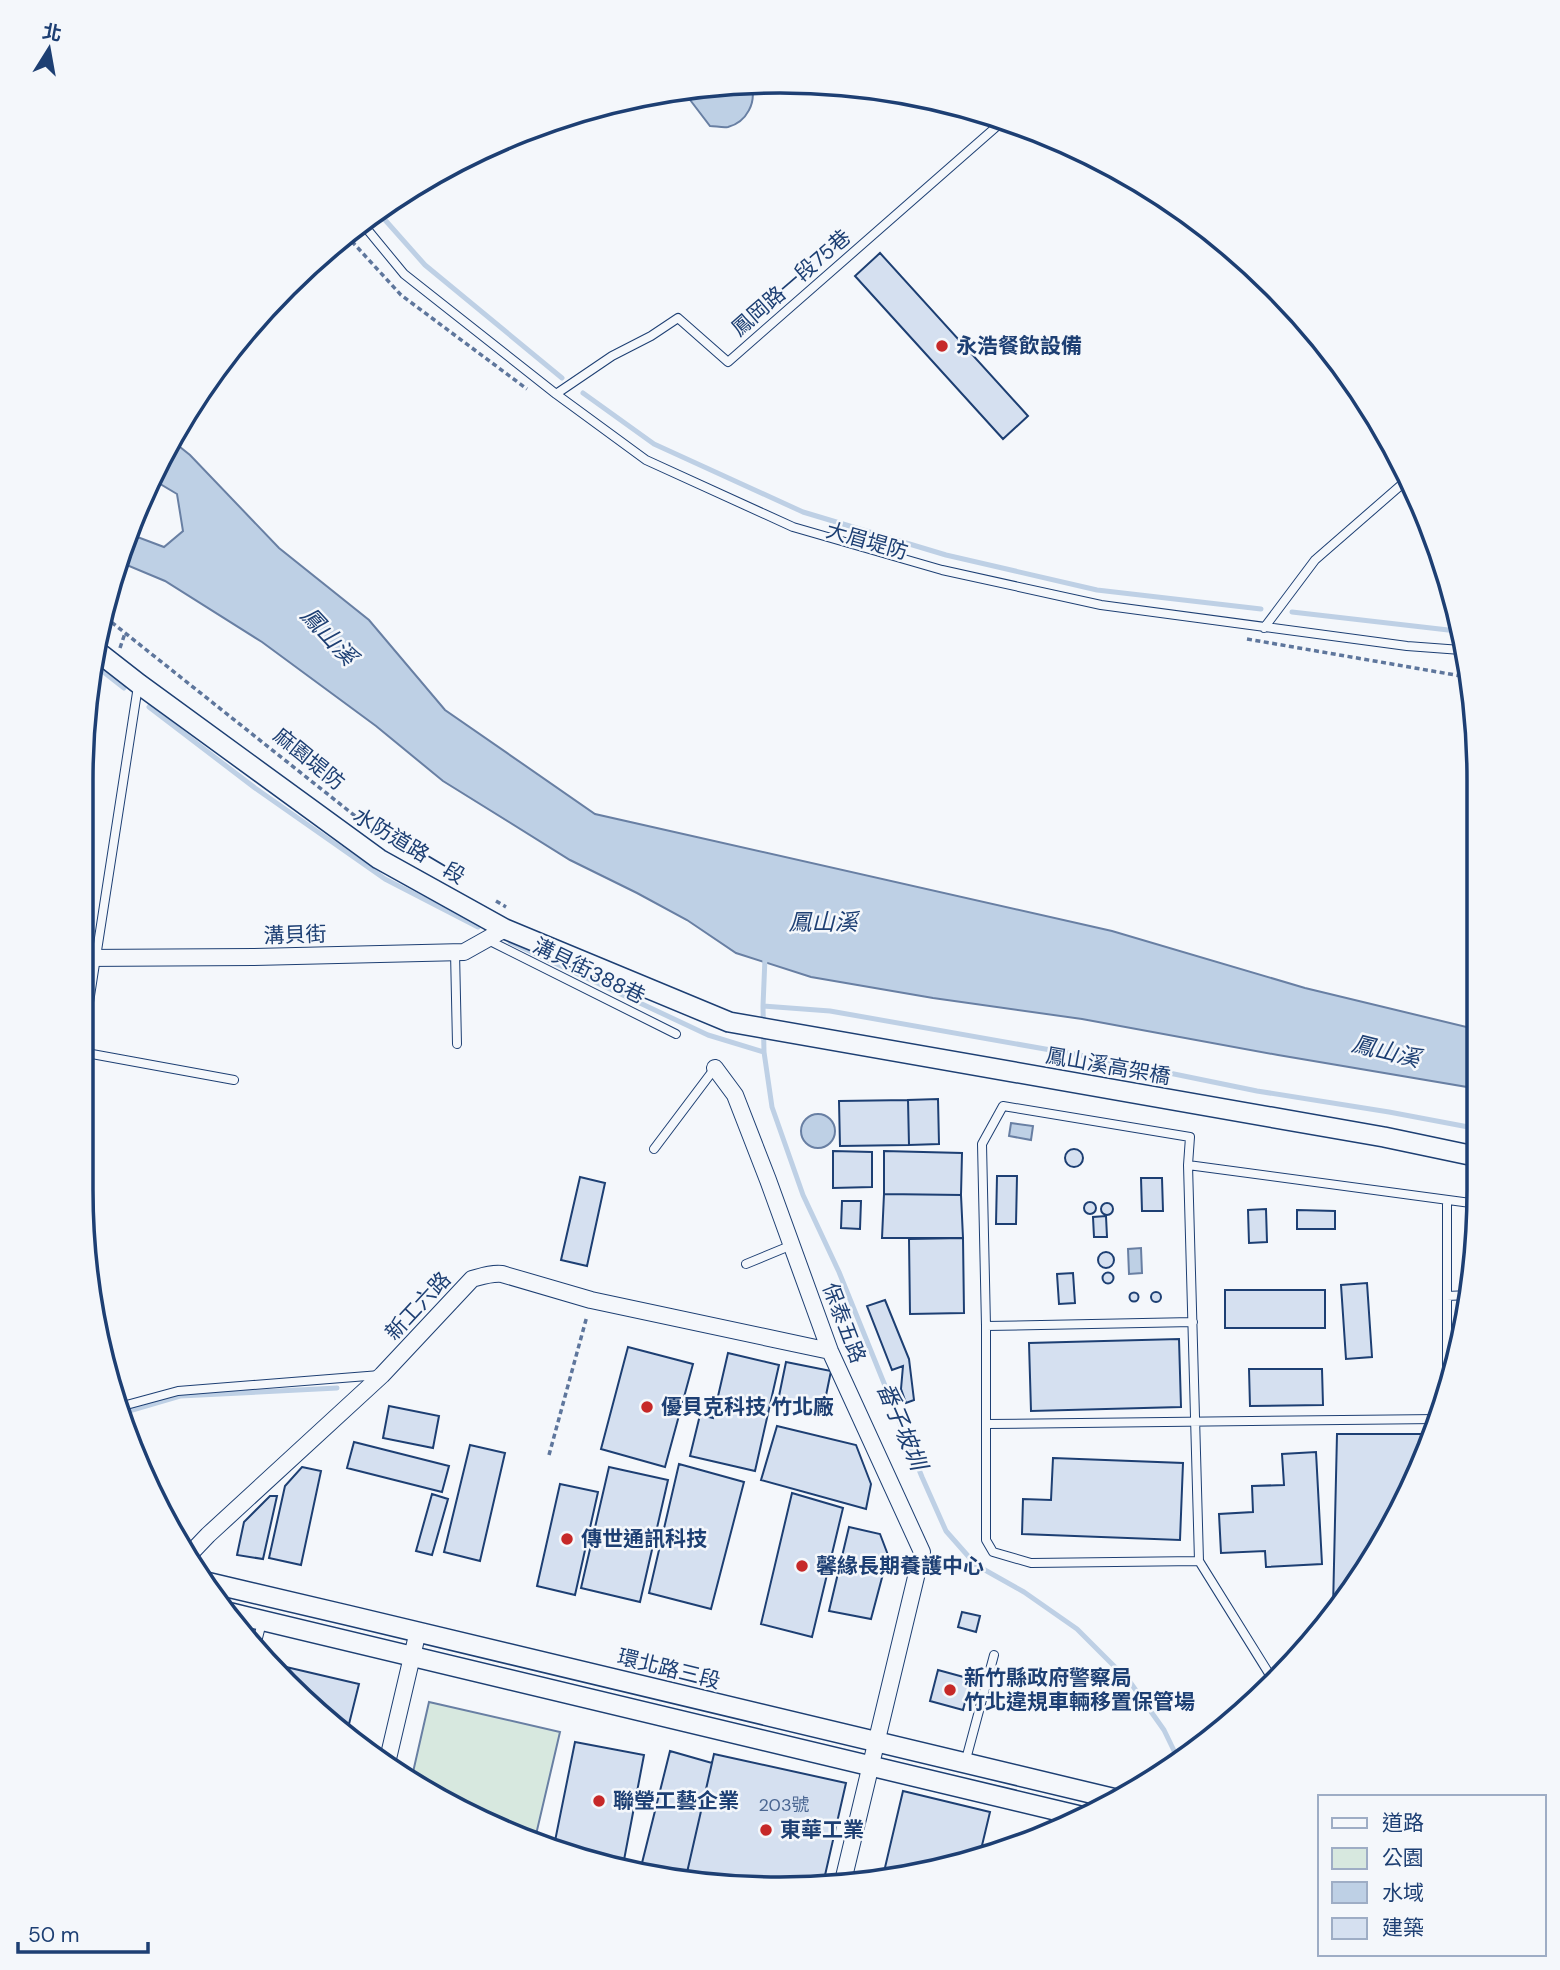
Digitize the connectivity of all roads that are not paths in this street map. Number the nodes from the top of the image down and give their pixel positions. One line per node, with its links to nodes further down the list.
1 (996, 127): 3 (lane, 鳳岡路一段75巷)
2 (368, 231): 3 (lane)
3 (556, 394): 5 (lane)
4 (1400, 486): 5 (lane)
5 (1264, 628): 6 (lane)
6 (1455, 650)
7 (104, 656): 8 (street, 水防道路一段)
8 (139, 684): 9 (street, 水防道路一段); 10 (lane)
9 (505, 929): 11 (street, 溝貝街); 14 (street, 水防道路一段)
10 (93, 936)
11 (486, 939): 12 (street, 溝貝街); 15 (lane, 溝貝街388巷)
12 (455, 952): 13 (street, 溝貝街); 16 (lane)
13 (93, 958)
14 (729, 1022): 21 (street, 鳳山溪高架橋)
15 (676, 1034)
16 (457, 1044)
17 (93, 1055): 19 (lane)
18 (715, 1068): 20 (lane); 25 (street, 保泰五路)
19 (234, 1080)
20 (654, 1149)
21 (1467, 1154)
22 (1188, 1165): 23 (lane); 29 (lane); 30 (lane)
23 (1447, 1200): 24 (lane); 28 (lane)
24 (1467, 1203)
25 (792, 1245): 26 (lane); 32 (street, 保泰五路)
26 (746, 1264)
27 (1459, 1295): 28 (lane)
28 (1447, 1296): 31 (lane)
29 (1193, 1322): 30 (lane); 36 (lane)
30 (986, 1326): 37 (lane)
31 (1450, 1339)
32 (830, 1351): 33 (street, 新工六路); 48 (street, 保泰五路)
33 (382, 1375): 34 (lane); 38 (street, 新工六路)
34 (127, 1405)
35 (1428, 1419): 36 (lane)
36 (1196, 1423): 37 (lane); 39 (lane)
37 (987, 1424): 39 (lane)
38 (195, 1549)
39 (1199, 1561): 47 (lane)
40 (218, 1585): 43 (street, 環北路三段)
41 (241, 1616): 42 (street)
42 (262, 1621): 44 (lane); 46 (street)
43 (418, 1631): 46 (street); 48 (street, 環北路三段)
44 (258, 1637)
45 (994, 1656): 50 (lane)
46 (412, 1658): 49 (street); 51 (street)
47 (1269, 1673)
48 (875, 1742): 50 (street, 環北路三段); 51 (street, 保泰五路)
49 (389, 1755)
50 (965, 1763): 52 (street, 環北路三段)
51 (871, 1766): 53 (street); 54 (street, 保泰五路)
52 (1103, 1796)
53 (1068, 1813)
54 (845, 1874)

